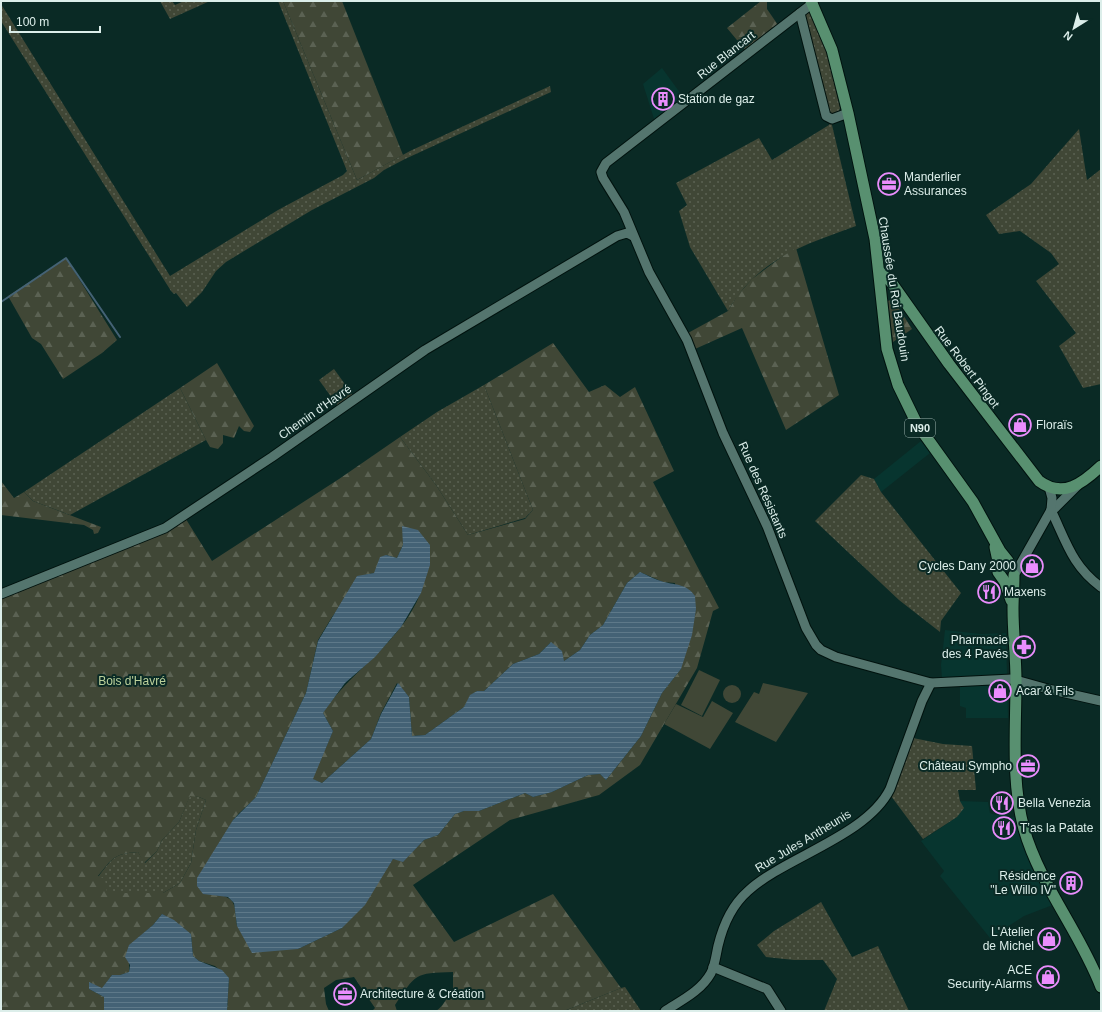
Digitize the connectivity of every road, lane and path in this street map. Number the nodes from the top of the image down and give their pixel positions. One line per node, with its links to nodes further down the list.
1 (812, 2): 2 (street, Rue Blancart); 3 (main road, Chaussée du Roi Baudouin / N90)
2 (800, 13): 3 (street); 4 (street, Rue Blancart)
3 (848, 113): 5 (main road, Chaussée du Roi Baudouin / N90)
4 (633, 236): 16 (street, Chemin d'Havré); 19 (street, Rue des Résistants)
5 (880, 272): 8 (main road, Rue Robert Pingot); 10 (main road, Chaussée du Roi Baudouin / N90)
6 (1101, 466): 7 (main road)
7 (1078, 485): 8 (main road); 9 (street)
8 (1049, 487): 9 (street)
9 (1050, 510): 11 (street); 15 (street)
10 (991, 537): 12 (main road, Chaussée du Roi Baudouin / N90); 13 (main road, Chaussée du Roi Baudouin / N90)
11 (1025, 555): 12 (street); 14 (street)
12 (1009, 561): 13 (main road); 14 (main road)
13 (1000, 573): 14 (main road); 17 (main road, Chaussée du Roi Baudouin / N90)
14 (1015, 574): 17 (main road, Chaussée du Roi Baudouin / N90)
15 (1101, 587)
16 (1, 594)
17 (1013, 610): 18 (main road, Chaussée du Roi Baudouin / N90)
18 (1016, 679): 19 (street); 20 (street); 22 (main road, Chaussée du Roi Baudouin / N90)
19 (931, 683): 21 (street, Rue Jules Antheunis)
20 (1101, 701)
21 (713, 967): 23 (street, Rue Jules Antheunis); 24 (street)
22 (1101, 987)
23 (665, 1011)
24 (781, 1011)

